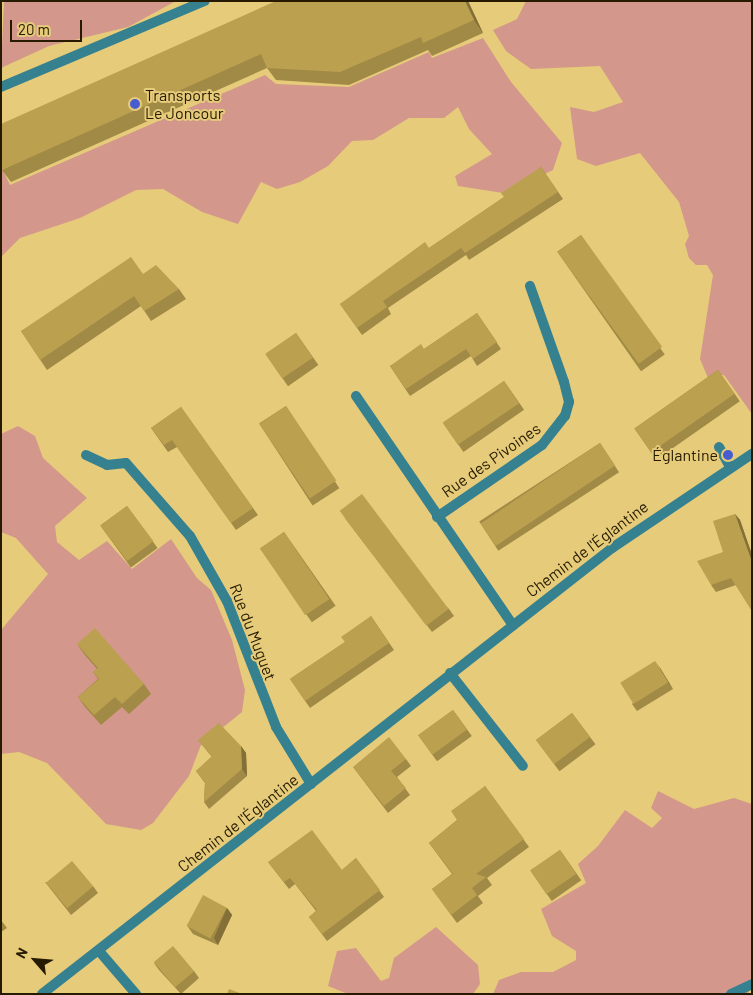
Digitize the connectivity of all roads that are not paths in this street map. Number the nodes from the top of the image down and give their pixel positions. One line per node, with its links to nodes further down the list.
1 (205, 1): 2 (street)
2 (1, 87)
3 (530, 286): 9 (street, Rue des Pivoines)
4 (356, 396): 9 (street, Rue des Pivoines)
5 (719, 448): 8 (street)
6 (86, 455): 13 (street, Rue du Muguet)
7 (750, 458): 8 (street, Chemin de l'Églantine)
8 (730, 467): 10 (street, Chemin de l'Églantine)
9 (437, 516): 10 (street, Rue des Pivoines)
10 (513, 625): 11 (street, Chemin de l'Églantine)
11 (450, 674): 12 (street); 13 (street, Chemin de l'Églantine)
12 (523, 766)
13 (311, 784): 14 (street, Chemin de l'Églantine)
14 (99, 951): 16 (street, Chemin de l'Églantine); 17 (street)
15 (752, 984): 18 (street)
16 (42, 994)
17 (136, 994)
18 (731, 994)

